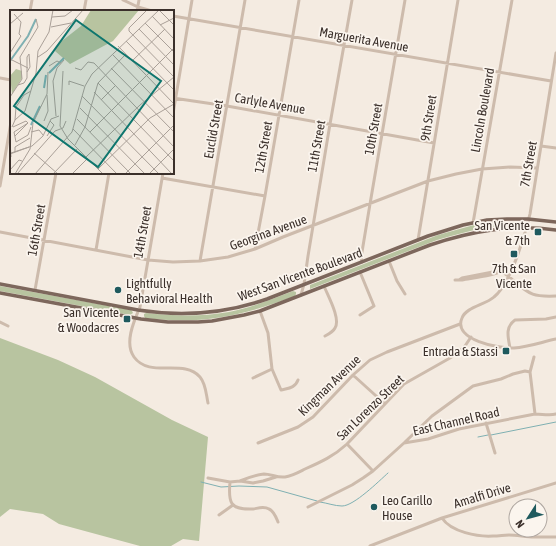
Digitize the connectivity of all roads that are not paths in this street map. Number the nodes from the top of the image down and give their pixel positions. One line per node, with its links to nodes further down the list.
1 (32, 0): 13 (street)
2 (86, 0): 14 (street)
3 (123, 0): 12 (street)
4 (139, 0): 12 (street)
5 (192, 0): 18 (street)
6 (246, 0): 19 (street, Euclid Street)
7 (299, 0): 20 (street, 12th Street)
8 (352, 0): 21 (street, 11th Street)
9 (405, 0): 23 (street, 10th Street)
10 (458, 0): 24 (street, 9th Street)
11 (512, 0): 25 (street, Lincoln Boulevard)
12 (138, 7): 15 (street); 16 (street)
13 (30, 10)
14 (84, 10)
15 (137, 10)
16 (148, 10)
17 (174, 16): 18 (street, Marguerita Avenue)
18 (189, 20): 19 (street, Marguerita Avenue); 30 (street)
19 (241, 28): 20 (street, Marguerita Avenue); 31 (street, Euclid Street)
20 (292, 37): 21 (street, Marguerita Avenue); 32 (street, 12th Street)
21 (344, 46): 23 (street, Marguerita Avenue); 33 (street, 11th Street)
22 (556, 54): 26 (street, 7th Street)
23 (396, 55): 24 (street, Marguerita Avenue); 35 (street, 10th Street)
24 (447, 64): 25 (street, Marguerita Avenue); 36 (street, 9th Street)
25 (499, 72): 29 (street, Marguerita Avenue); 40 (street, Lincoln Boulevard)
26 (554, 73): 29 (street, 7th Street)
27 (0, 78): 28 (street)
28 (10, 80)
29 (551, 81): 37 (street, 7th Street)
30 (174, 98): 31 (street, Carlyle Avenue)
31 (227, 106): 32 (street, Carlyle Avenue); 47 (street, Euclid Street)
32 (279, 115): 33 (street, Carlyle Avenue); 48 (street, 12th Street)
33 (330, 124): 35 (street, Carlyle Avenue); 53 (street, 11th Street)
34 (10, 128): 46 (street)
35 (382, 134): 36 (street, Carlyle Avenue); 49 (street, 10th Street)
36 (434, 143): 45 (street, 9th Street)
37 (541, 146): 38 (street); 39 (street, 7th Street)
38 (556, 148)
39 (537, 168): 40 (street, Georgina Avenue); 50 (street, 7th Street)
40 (482, 169): 45 (street, Georgina Avenue); 52 (street, Lincoln Boulevard)
41 (56, 174): 57 (street, 16th Street)
42 (109, 174): 59 (street)
43 (163, 174): 44 (street, 14th Street)
44 (162, 178): 47 (street); 61 (street, 14th Street)
45 (428, 181): 49 (street, Georgina Avenue); 58 (street, 9th Street)
46 (0, 183)
47 (213, 186): 48 (street); 62 (street, Euclid Street)
48 (265, 196): 60 (street, 12th Street)
49 (370, 204): 53 (street, Georgina Avenue); 64 (street, 10th Street)
50 (528, 219): 51 (main road, West San Vicente Boulevard); 52 (main road, West San Vicente Boulevard); 54 (street, 7th Street)
51 (556, 222)
52 (473, 223): 58 (main road, West San Vicente Boulevard)
53 (313, 226): 60 (street, Georgina Avenue); 69 (street, 11th Street)
54 (526, 227): 55 (main road); 63 (main road); 66 (street, 7th Street)
55 (556, 230)
56 (0, 232): 57 (street, Georgina Avenue)
57 (44, 240): 59 (street, Georgina Avenue); 71 (street, 16th Street)
58 (418, 240): 64 (main road, West San Vicente Boulevard)
59 (96, 250): 61 (street, Georgina Avenue)
60 (254, 250): 62 (street, Georgina Avenue)
61 (148, 260): 62 (street, Georgina Avenue); 76 (street, 14th Street)
62 (200, 261)
63 (389, 261): 65 (main road); 73 (street)
64 (362, 262): 69 (main road, West San Vicente Boulevard)
65 (360, 272): 70 (main road); 78 (street)
66 (508, 276): 67 (street); 75 (street); 82 (street, 7th Street)
67 (455, 280)
68 (0, 284): 71 (main road, West San Vicente Boulevard)
69 (304, 284): 74 (street, 11th Street); 76 (main road, West San Vicente Boulevard)
70 (324, 286): 74 (main road); 84 (street)
71 (36, 290): 76 (main road, West San Vicente Boulevard)
72 (0, 293): 80 (main road)
73 (405, 294)
74 (302, 295): 77 (main road)
75 (556, 296)
76 (138, 310): 80 (street, 14th Street)
77 (260, 310): 80 (main road); 89 (street)
78 (360, 315)
79 (556, 317): 87 (street)
80 (136, 318): 94 (street, 14th Street)
81 (0, 322): 83 (street)
82 (460, 324): 85 (street); 91 (street, Kingman Avenue)
83 (8, 326)
84 (325, 336)
85 (471, 337): 87 (street); 95 (street, San Lorenzo Street)
86 (556, 339): 87 (street)
87 (510, 348)
88 (534, 357): 90 (street)
89 (272, 369): 92 (street); 93 (street)
90 (530, 372): 96 (street); 100 (street)
91 (353, 375): 95 (street); 99 (street, Kingman Avenue)
92 (253, 378)
93 (298, 380)
94 (208, 403)
95 (385, 404): 101 (street, San Lorenzo Street)
96 (535, 414): 97 (street, East Channel Road); 98 (street, East Channel Road)
97 (556, 414)
98 (486, 423): 100 (street, East Channel Road); 102 (street)
99 (258, 443)
100 (404, 443): 103 (street, East Channel Road)
101 (347, 444): 103 (street); 104 (street, San Lorenzo Street)
102 (495, 453)
103 (373, 471): 110 (street, East Channel Road)
104 (276, 477): 106 (street, San Lorenzo Street); 106 (street, San Lorenzo Street)
105 (208, 478): 107 (street, San Lorenzo Street)
106 (240, 481): 107 (street, San Lorenzo Street)
107 (230, 482): 109 (street)
108 (556, 482): 112 (street, Amalfi Drive)
109 (233, 505): 111 (street); 113 (street)
110 (308, 507)
111 (219, 515)
112 (442, 518): 114 (street); 115 (street, Amalfi Drive)
113 (278, 522)
114 (556, 537)
115 (370, 546)

